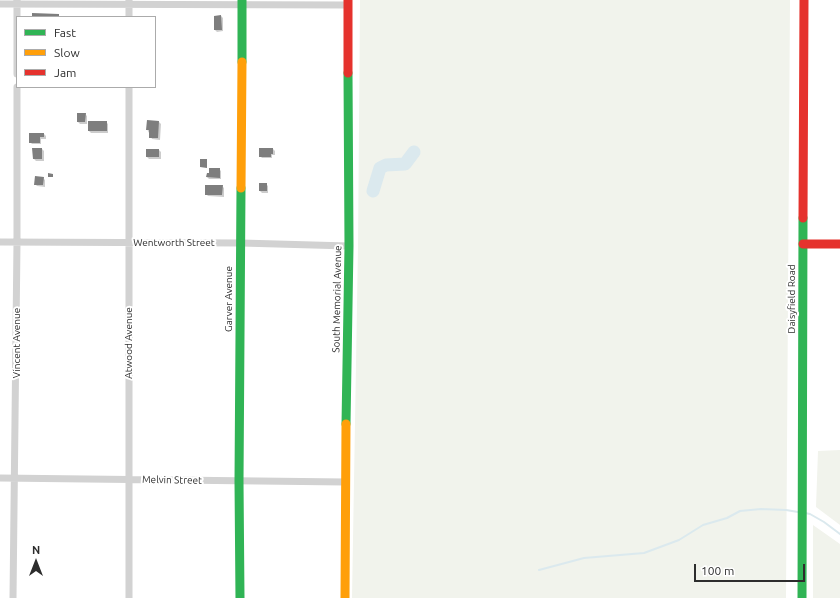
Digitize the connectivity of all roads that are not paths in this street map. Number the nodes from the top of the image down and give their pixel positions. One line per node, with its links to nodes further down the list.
1 (804, 0): 15 (street, Daisyfield Road)
2 (17, 2): 3 (street); 6 (street); 7 (street)
3 (129, 2): 4 (street); 8 (street)
4 (242, 2): 5 (street); 14 (street, Garver Avenue)
5 (348, 3): 17 (street, South Memorial Avenue)
6 (0, 4)
7 (17, 16)
8 (129, 16)
9 (17, 88): 12 (street, Vincent Avenue)
10 (129, 88): 13 (street, Atwood Avenue)
11 (0, 242): 12 (street, Wentworth Street)
12 (18, 242): 13 (street, Wentworth Street); 19 (street, Vincent Avenue)
13 (128, 243): 14 (street, Wentworth Street); 20 (street, Atwood Avenue)
14 (240, 243): 17 (street, Wentworth Street); 21 (street, Garver Avenue)
15 (803, 244): 16 (street); 27 (street, Daisyfield Road)
16 (840, 244)
17 (349, 246): 22 (street, South Memorial Avenue)
18 (0, 478): 19 (street, Melvin Street)
19 (15, 478): 20 (street, Melvin Street); 23 (street, Vincent Avenue)
20 (130, 479): 21 (street, Melvin Street); 24 (street, Atwood Avenue)
21 (239, 481): 22 (street, Melvin Street); 25 (street, Garver Avenue)
22 (345, 482): 26 (street, South Memorial Avenue)
23 (13, 598)
24 (129, 598)
25 (240, 598)
26 (346, 598)
27 (802, 598)

